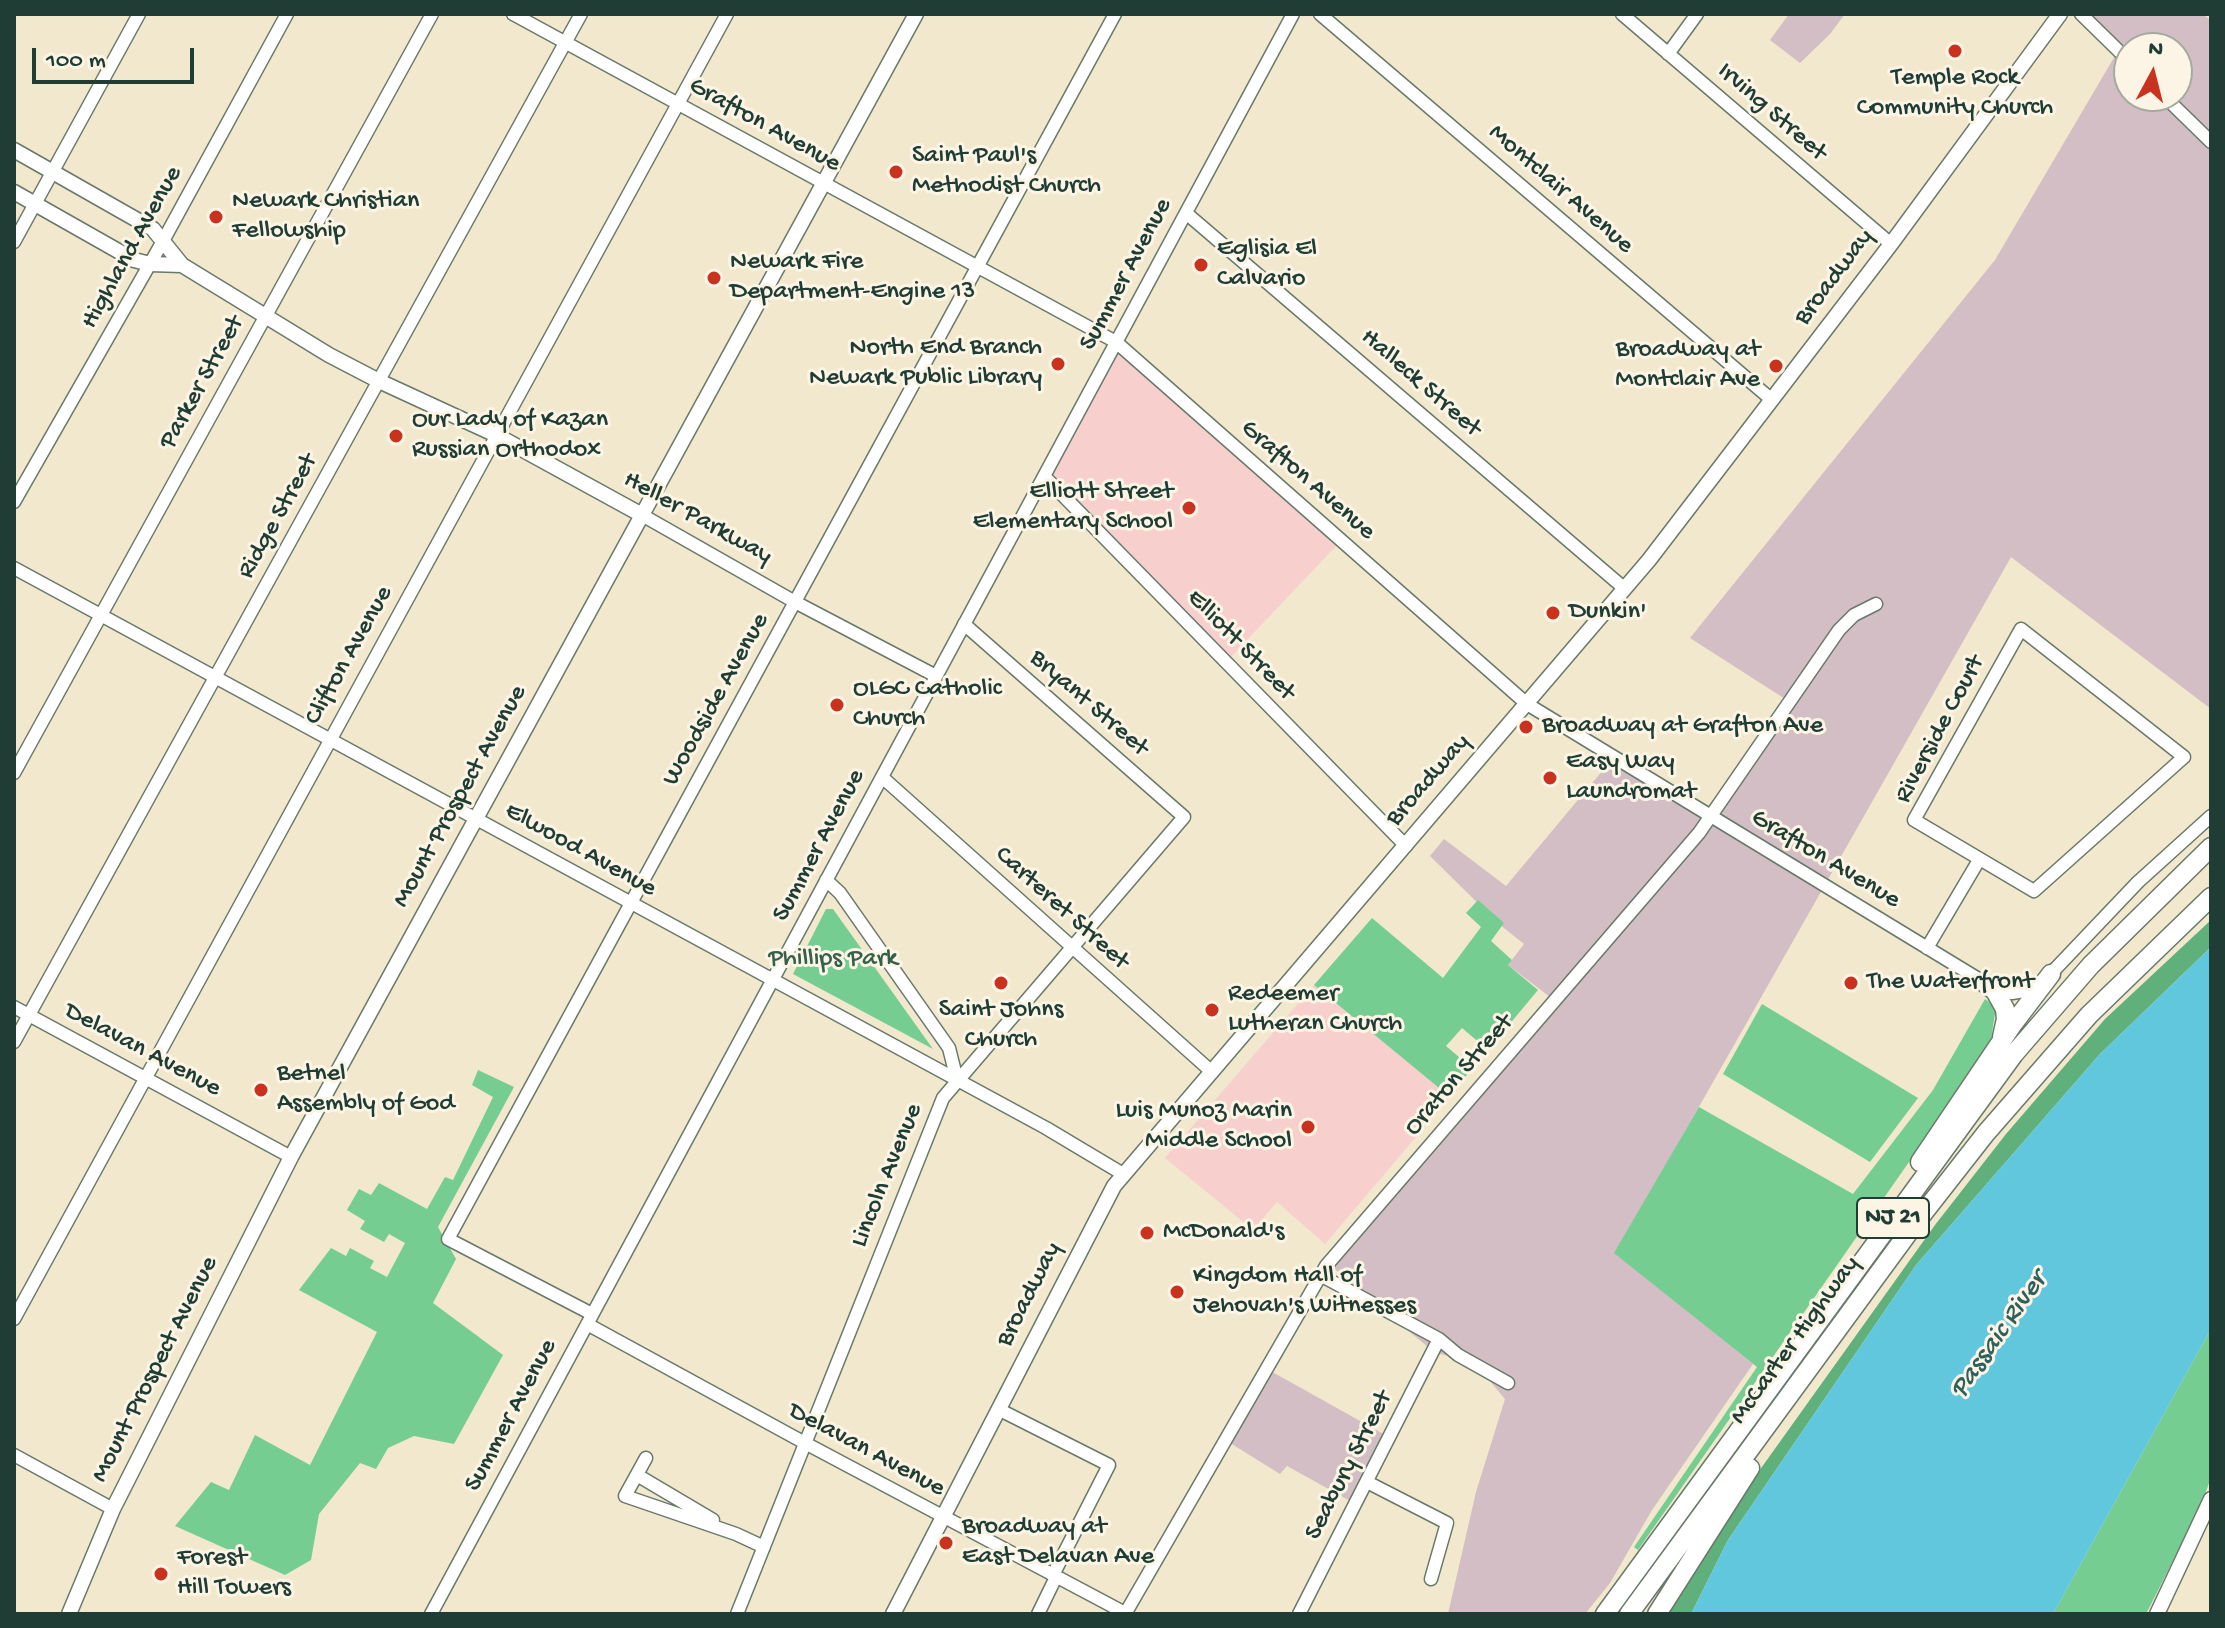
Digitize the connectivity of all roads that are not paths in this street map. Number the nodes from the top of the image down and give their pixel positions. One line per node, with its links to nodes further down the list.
1 (139, 14): 22 (street)
2 (287, 14): 27 (street, Highland Avenue)
3 (432, 14): 33 (street, Parker Street)
4 (513, 14): 15 (street, Grafton Avenue)
5 (581, 14): 15 (street, Ridge Street)
6 (727, 14): 18 (street, Clifton Avenue)
7 (916, 14): 23 (main road, Mount Prospect Avenue)
8 (1115, 14): 32 (street, Woodside Avenue)
9 (1293, 14): 26 (street, Summer Avenue)
10 (1320, 14): 36 (street, Montclair Avenue)
11 (1622, 14): 17 (street, Irving Street)
12 (1697, 14): 17 (street)
13 (2060, 14): 29 (main road, Broadway)
14 (2081, 14): 16 (street)
15 (566, 42): 18 (street, Grafton Avenue); 35 (street, Ridge Street)
16 (2113, 45)
17 (1668, 54): 29 (street, Irving Street)
18 (678, 104): 23 (street, Grafton Avenue); 37 (street, Clifton Avenue)
19 (2180, 112): 20 (street)
20 (2211, 142)
21 (14, 150): 22 (main road, Heller Parkway)
22 (52, 171): 25 (street); 27 (main road, Heller Parkway)
23 (823, 184): 32 (street, Grafton Avenue); 40 (main road, Mount Prospect Avenue)
24 (14, 192): 25 (main road)
25 (35, 203): 28 (street); 30 (main road)
26 (1186, 213): 34 (street, Summer Avenue); 42 (street, Halleck Street)
27 (163, 241): 30 (street, Highland Avenue); 31 (main road, Heller Parkway)
28 (14, 242)
29 (1891, 244): 36 (main road, Broadway)
30 (150, 264): 31 (main road); 39 (street, Highland Avenue)
31 (182, 265): 33 (main road, Heller Parkway)
32 (977, 268): 34 (street, Grafton Avenue); 43 (street, Woodside Avenue)
33 (265, 317): 35 (main road, Heller Parkway); 45 (street, Parker Street)
34 (1116, 342): 38 (street, Summer Avenue); 49 (street, Grafton Avenue)
35 (379, 381): 37 (main road, Heller Parkway); 48 (street, Ridge Street)
36 (1772, 400): 42 (main road, Broadway)
37 (496, 435): 40 (main road, Heller Parkway); 50 (street, Clifton Avenue)
38 (1044, 476): 46 (street, Summer Avenue); 57 (street, Elliott Street)
39 (14, 502)
40 (642, 515): 43 (street, Heller Parkway); 56 (main road, Mount Prospect Avenue)
41 (14, 568): 45 (street, Elwood Avenue)
42 (1625, 589): 49 (main road, Broadway)
43 (795, 602): 47 (street, Heller Parkway); 62 (street, Woodside Avenue)
44 (1876, 604): 55 (street, Oraton Street)
45 (101, 615): 48 (street, Elwood Avenue); 51 (street, Parker Street)
46 (964, 624): 47 (street, Summer Avenue); 54 (street, Bryant Street)
47 (936, 676): 52 (street, Summer Avenue)
48 (215, 678): 50 (street, Elwood Avenue); 69 (street, Ridge Street)
49 (1527, 704): 55 (street, Grafton Avenue); 57 (main road, Broadway)
50 (330, 740): 56 (street, Elwood Avenue); 73 (street, Clifton Avenue)
51 (14, 773)
52 (882, 777): 60 (street, Summer Avenue); 64 (street, Carteret Street)
53 (2211, 816): 65 (street)
54 (1184, 817): 64 (street, Lincoln Avenue)
55 (1712, 817): 63 (street, Grafton Avenue); 78 (street, Oraton Street)
56 (476, 819): 62 (street, Elwood Avenue); 75 (main road, Mount Prospect Avenue)
57 (1406, 846): 72 (main road, Broadway)
58 (2211, 847): 79 (highway, NJ 21)
59 (1979, 860): 59 (street, Riverside Court); 63 (street)
60 (826, 880): 66 (street, Summer Avenue); 74 (street)
61 (2211, 897): 80 (highway, McCarter Highway / NJ 21)
62 (631, 904): 66 (street, Elwood Avenue); 77 (street, Woodside Avenue)
63 (1927, 948): 67 (street, Grafton Avenue)
64 (1072, 949): 72 (street, Carteret Street); 74 (street, Lincoln Avenue)
65 (2051, 974): 67 (street, Grafton Avenue); 71 (highway)
66 (773, 981): 74 (street, Elwood Avenue); 82 (street, Summer Avenue)
67 (1985, 983): 71 (highway)
68 (14, 1007): 69 (street, Delavan Avenue)
69 (29, 1014): 70 (street, Ridge Street); 73 (street, Delavan Avenue)
70 (14, 1042)
71 (1997, 1046): 79 (highway)
72 (1212, 1072): 76 (main road, Broadway)
73 (146, 1078): 75 (street, Delavan Avenue); 81 (street, Clifton Avenue)
74 (957, 1080): 76 (street, Elwood Avenue); 86 (street, Lincoln Avenue)
75 (291, 1157): 92 (main road, Mount Prospect Avenue)
76 (1123, 1174): 85 (main road, Broadway)
77 (448, 1239): 82 (street, Delavan Avenue)
78 (1320, 1275): 83 (street); 103 (street, Oraton Street)
79 (1851, 1276): 105 (highway, NJ 21)
80 (1855, 1304): 106 (highway, McCarter Highway / NJ 21); 107 (highway)
81 (14, 1319)
82 (590, 1319): 86 (street, Delavan Avenue); 99 (street, Summer Avenue)
83 (1439, 1339): 84 (street); 90 (street, Seabury Street)
84 (1508, 1383)
85 (998, 1409): 93 (main road, Broadway); 96 (street)
86 (805, 1443): 93 (street, Delavan Avenue); 95 (street, Lincoln Avenue)
87 (14, 1455): 92 (street)
88 (646, 1458): 89 (street)
89 (637, 1475): 94 (street); 94 (street)
90 (1367, 1482): 97 (street); 104 (street, Seabury Street)
91 (2211, 1499): 108 (main road)
92 (113, 1509): 98 (main road, Mount Prospect Avenue)
93 (943, 1517): 96 (street, Delavan Avenue); 101 (main road, Broadway)
94 (736, 1534): 95 (street)
95 (764, 1547): 100 (street, Lincoln Avenue)
96 (1055, 1576): 102 (street); 103 (street, Delavan Avenue)
97 (1431, 1579)
98 (69, 1614)
99 (431, 1614)
100 (737, 1614)
101 (893, 1614)
102 (1038, 1614)
103 (1126, 1614)
104 (1299, 1614)
105 (1605, 1614)
106 (1629, 1614)
107 (1657, 1614)
108 (2157, 1614)

